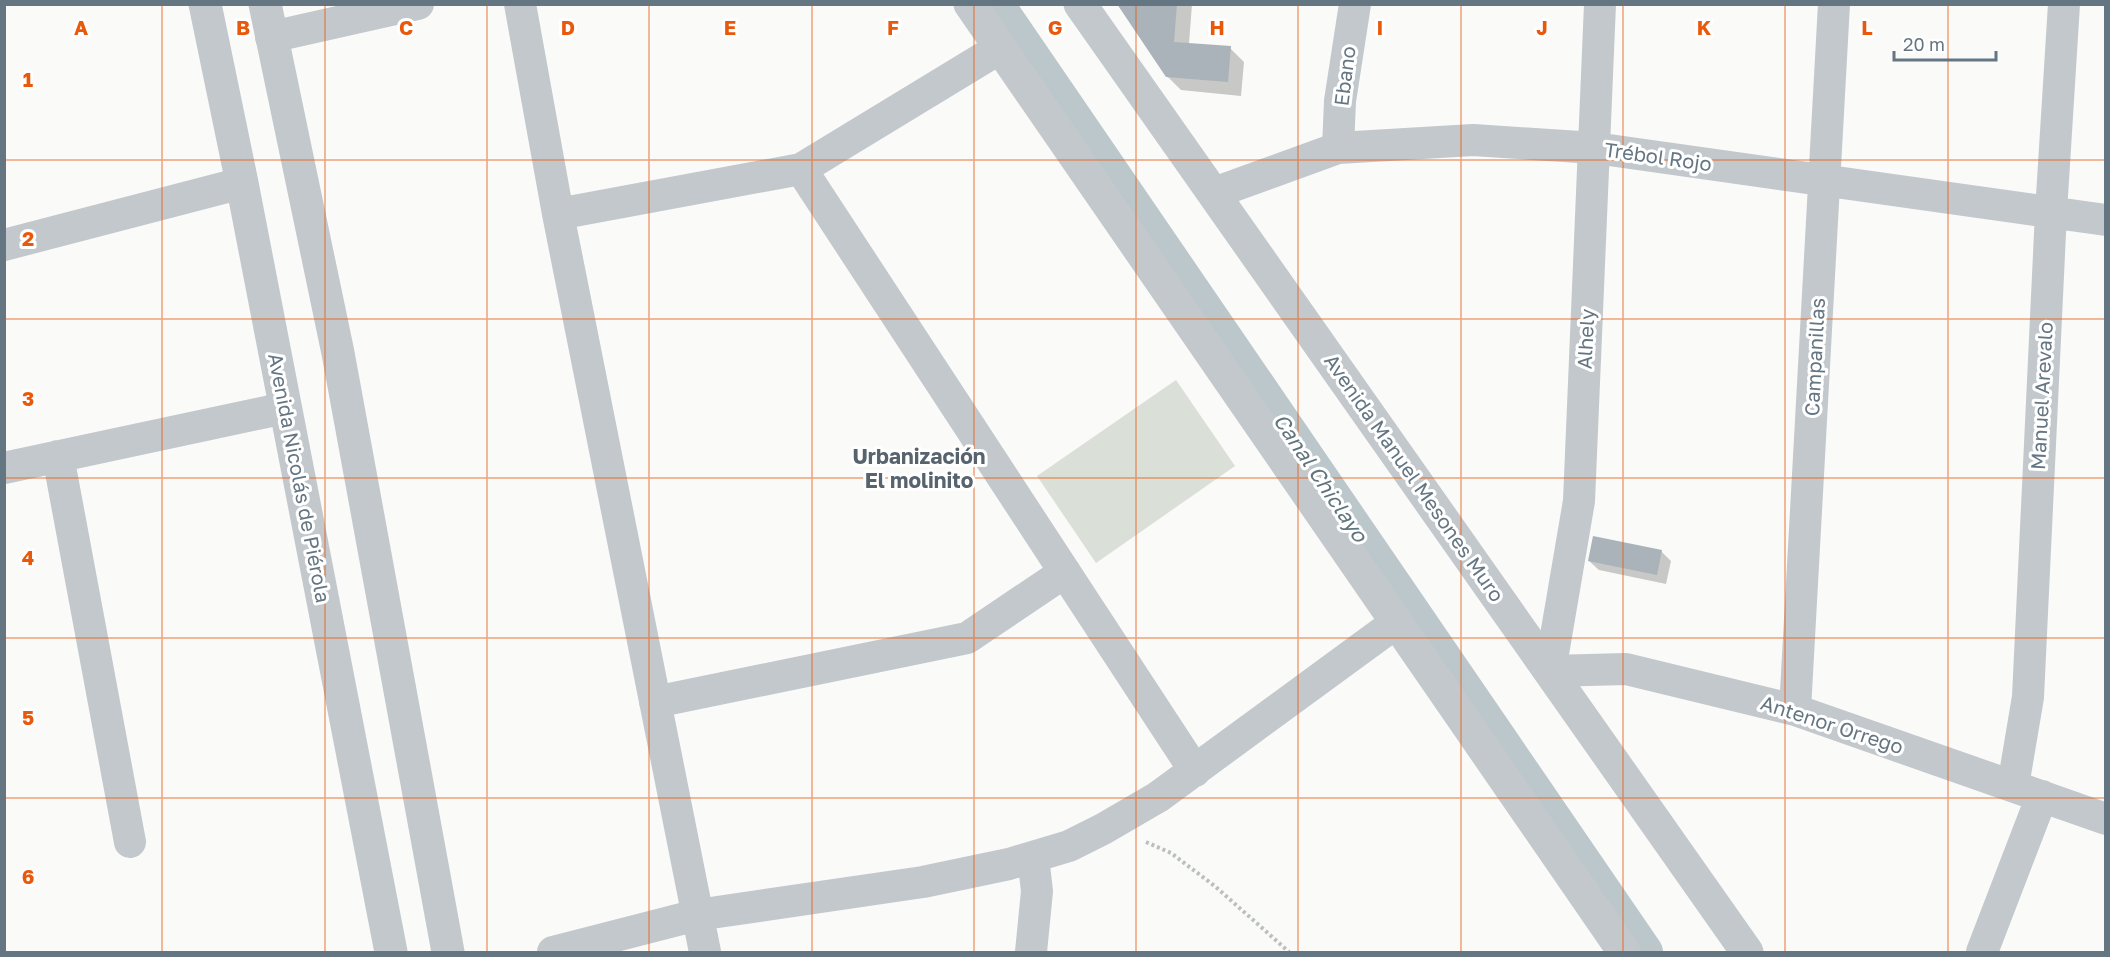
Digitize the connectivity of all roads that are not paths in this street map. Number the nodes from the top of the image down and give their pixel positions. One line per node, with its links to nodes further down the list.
1 (205, 4): 17 (street, Avenida Nicolás de Piérola)
2 (265, 4): 11 (street)
3 (418, 4): 11 (street)
4 (520, 4): 20 (street)
5 (970, 4): 12 (street)
6 (1080, 4): 18 (street, Avenida Manuel Mesones Muro)
7 (1354, 4): 13 (street, Ebano)
8 (1600, 4): 14 (street, Alhely)
9 (1834, 4): 16 (street, Campanillas)
10 (2064, 4): 19 (street, Manuel Arevalo)
11 (271, 37): 39 (street)
12 (1000, 48): 15 (street); 27 (street)
13 (1338, 148): 14 (street, Trébol Rojo); 18 (street, Trébol Rojo)
14 (1595, 148): 16 (street, Trébol Rojo); 28 (street, Alhely)
15 (801, 169): 20 (street); 26 (street)
16 (1825, 180): 19 (street, Trébol Rojo); 30 (street, Campanillas)
17 (242, 183): 22 (street); 23 (street, Avenida Nicolás de Piérola)
18 (1214, 193): 28 (street, Avenida Manuel Mesones Muro)
19 (2051, 212): 21 (street, Trébol Rojo); 32 (street, Manuel Arevalo)
20 (558, 214): 29 (street)
21 (2106, 220)
22 (4, 245)
23 (285, 408): 24 (street); 38 (street, Avenida Nicolás de Piérola)
24 (57, 456): 25 (street); 35 (street)
25 (4, 468)
26 (1065, 572): 29 (street); 31 (street)
27 (1397, 622): 31 (street); 43 (street)
28 (1550, 671): 30 (street, Antenor Orrego); 44 (street, Avenida Manuel Mesones Muro)
29 (655, 702): 37 (street)
30 (1795, 710): 32 (street, Antenor Orrego)
31 (1195, 771): 36 (street)
32 (2013, 786): 33 (street, Antenor Orrego)
33 (2042, 796): 34 (street, Antenor Orrego); 45 (street)
34 (2106, 819)
35 (130, 842)
36 (1033, 857): 37 (street); 42 (street)
37 (698, 915): 40 (street); 41 (street)
38 (391, 952)
39 (448, 952)
40 (553, 952)
41 (705, 952)
42 (1031, 952)
43 (1624, 952)
44 (1747, 952)
45 (1982, 952)

